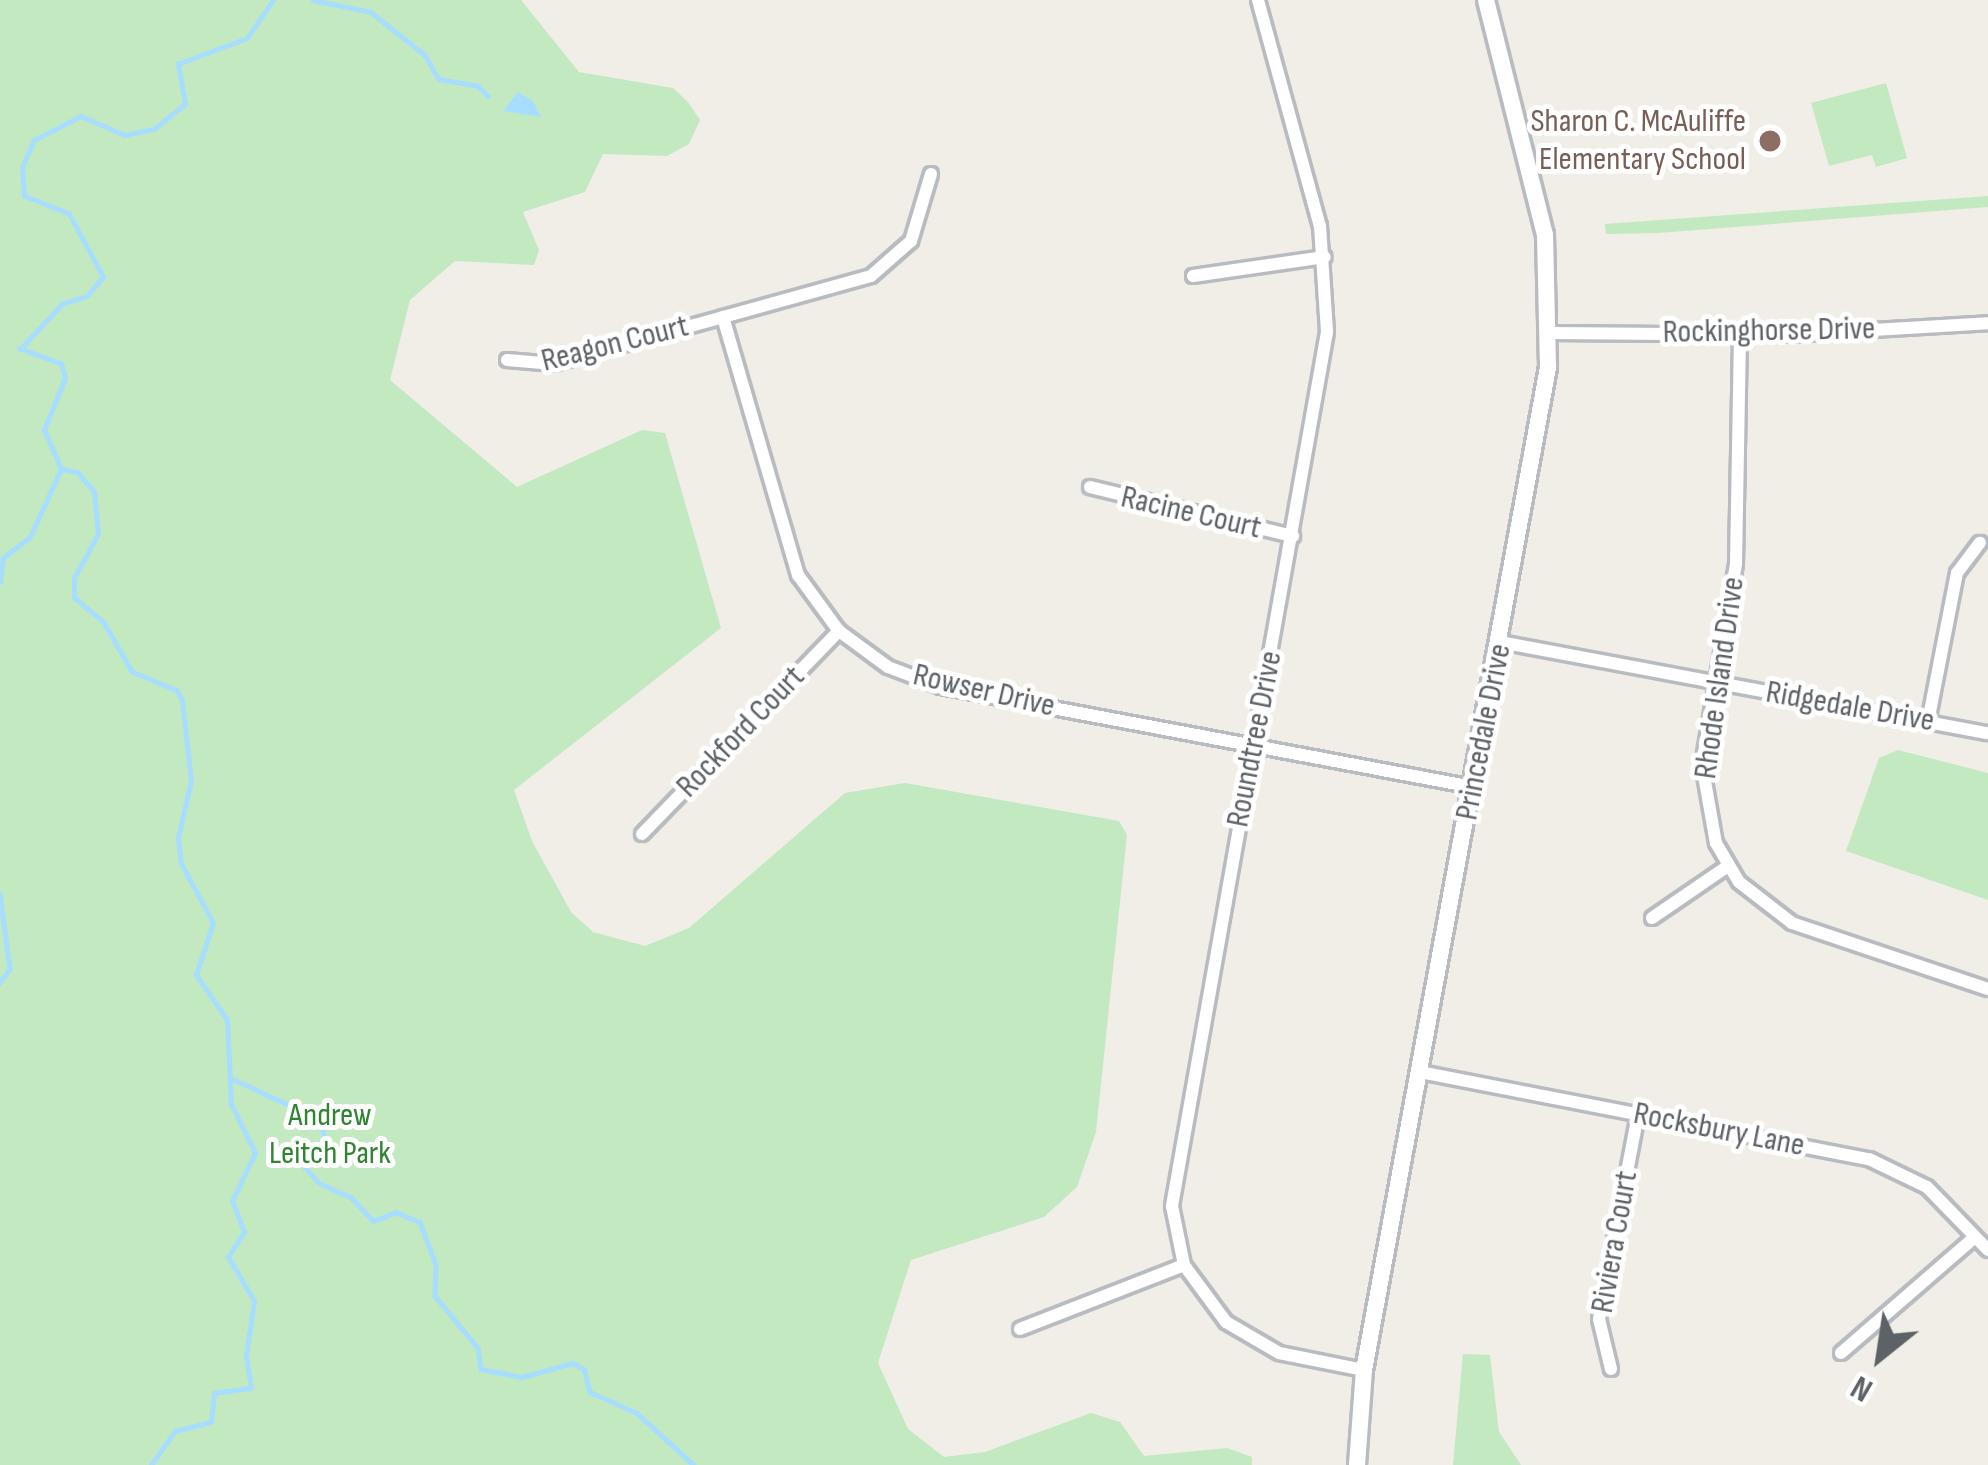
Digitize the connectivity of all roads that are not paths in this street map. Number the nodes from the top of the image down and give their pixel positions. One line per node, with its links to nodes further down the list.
1 (1258, 0): 4 (street, Roundtree Drive)
2 (1486, 0): 8 (street, Princedale Drive)
3 (931, 174): 6 (street, Reagon Court)
4 (1325, 257): 5 (street); 12 (street, Roundtree Drive)
5 (1193, 276)
6 (723, 317): 10 (street, Reagon Court); 14 (street, Rowser Drive)
7 (1988, 322): 9 (street, Rockinghorse Drive)
8 (1550, 333): 9 (street, Rockinghorse Drive); 15 (street, Princedale Drive)
9 (1740, 335): 16 (street, Rhode Island Drive)
10 (507, 360)
11 (1090, 487): 12 (street, Racine Court)
12 (1293, 536): 19 (street, Roundtree Drive)
13 (1980, 543): 17 (street)
14 (839, 631): 19 (street, Rowser Drive); 21 (street, Rockford Court)
15 (1500, 642): 16 (street, Ridgedale Drive); 20 (street, Princedale Drive)
16 (1716, 682): 17 (street, Ridgedale Drive); 22 (street, Rhode Island Drive)
17 (1928, 722): 18 (street, Ridgedale Drive)
18 (1988, 733)
19 (1255, 746): 20 (street, Rowser Drive); 29 (street, Roundtree Drive)
20 (1473, 787): 25 (street, Princedale Drive)
21 (642, 834)
22 (1727, 866): 23 (street); 24 (street, Rhode Island Drive)
23 (1652, 918)
24 (1988, 989)
25 (1420, 1072): 26 (street, Rocksbury Lane); 33 (street, Princedale Drive)
26 (1638, 1115): 27 (street, Rocksbury Lane); 32 (street, Riviera Court)
27 (1975, 1237): 28 (street, Rocksbury Lane); 31 (street)
28 (1988, 1250)
29 (1184, 1265): 30 (street); 33 (street, Roundtree Drive)
30 (1020, 1329)
31 (1841, 1353)
32 (1611, 1369)
33 (1364, 1370): 34 (street, Princedale Drive)
34 (1357, 1465)

